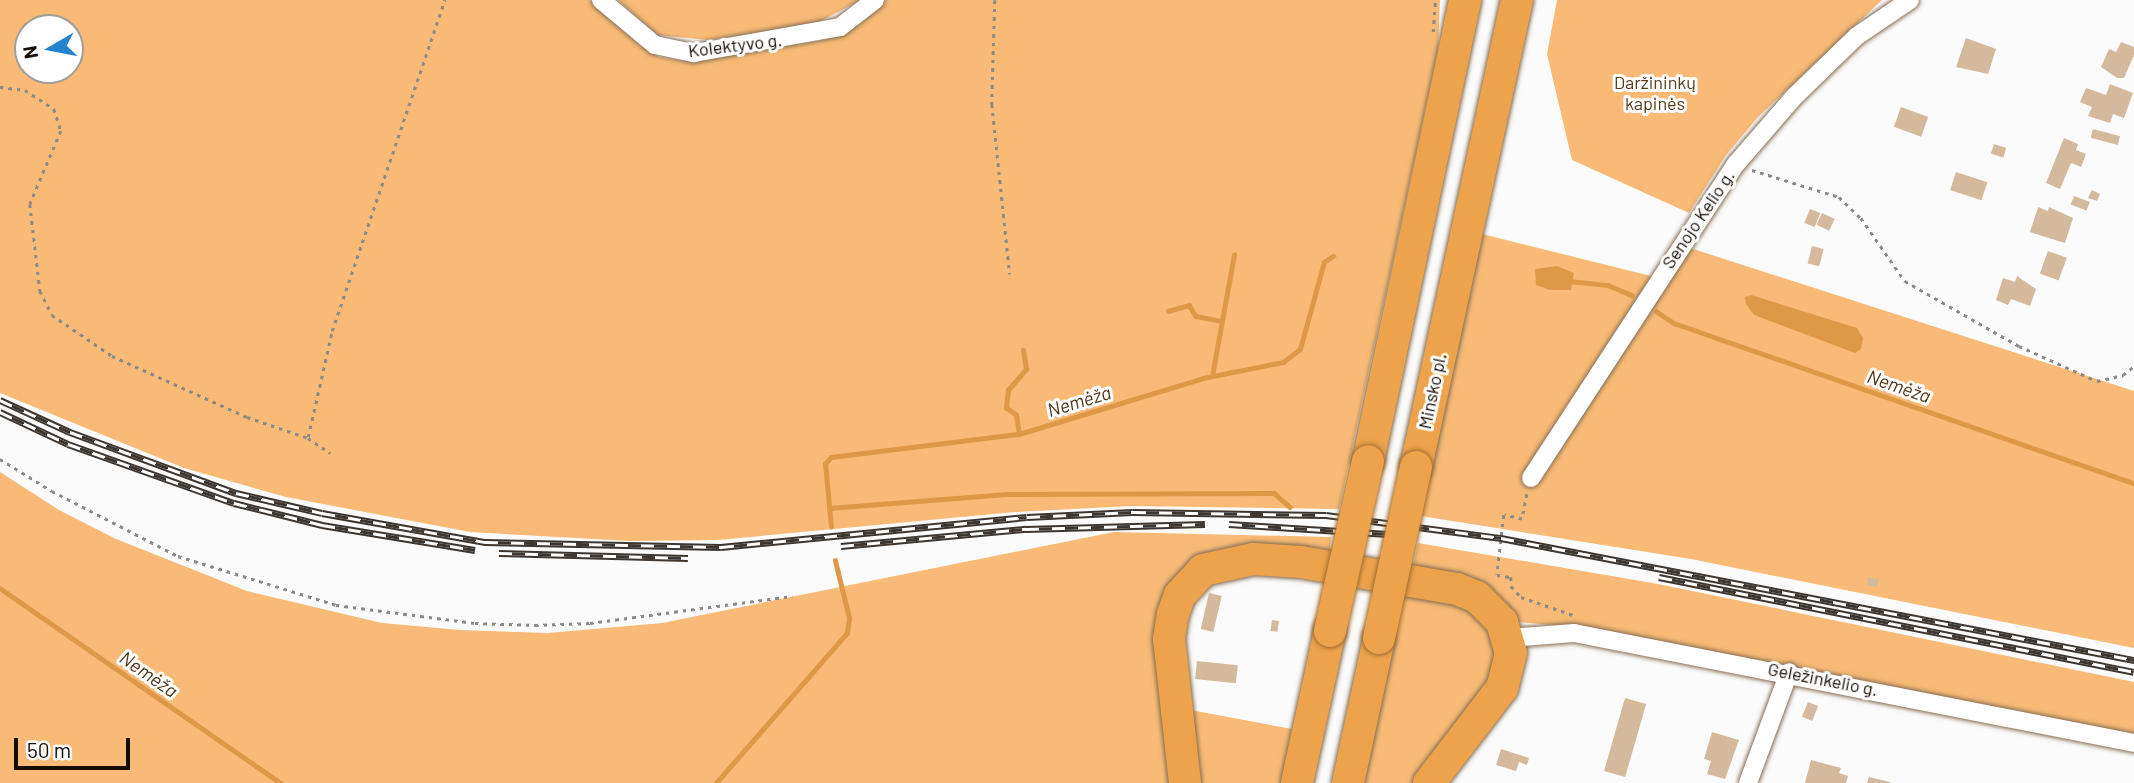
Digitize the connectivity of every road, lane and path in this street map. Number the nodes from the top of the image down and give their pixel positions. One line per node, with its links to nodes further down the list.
1 (445, 0): 12 (path)
2 (601, 0): 3 (street, Kolektyvo g.)
3 (875, 0)
4 (995, 0): 10 (path)
5 (1465, 0): 22 (highway, bridge)
6 (1517, 0): 23 (highway, Minsko pl., bridge)
7 (1910, 0): 9 (street, Senojo Kelio g.)
8 (0, 87): 12 (path)
9 (1736, 164): 11 (path); 15 (street, Senojo Kelio g.)
10 (1010, 274)
11 (2134, 366)
12 (308, 438): 13 (path)
13 (330, 453)
14 (0, 459): 16 (path)
15 (1531, 478): 17 (path)
16 (792, 596)
17 (1574, 633): 18 (street, Geležinkelio g.); 19 (street, Geležinkelio g.)
18 (1509, 638): 21 (highway); 24 (highway)
19 (1789, 672): 20 (street, Geležinkelio g.); 25 (street)
20 (2134, 743)
21 (1185, 783)
22 (1297, 783)
23 (1348, 783)
24 (1429, 783)
25 (1748, 783)

